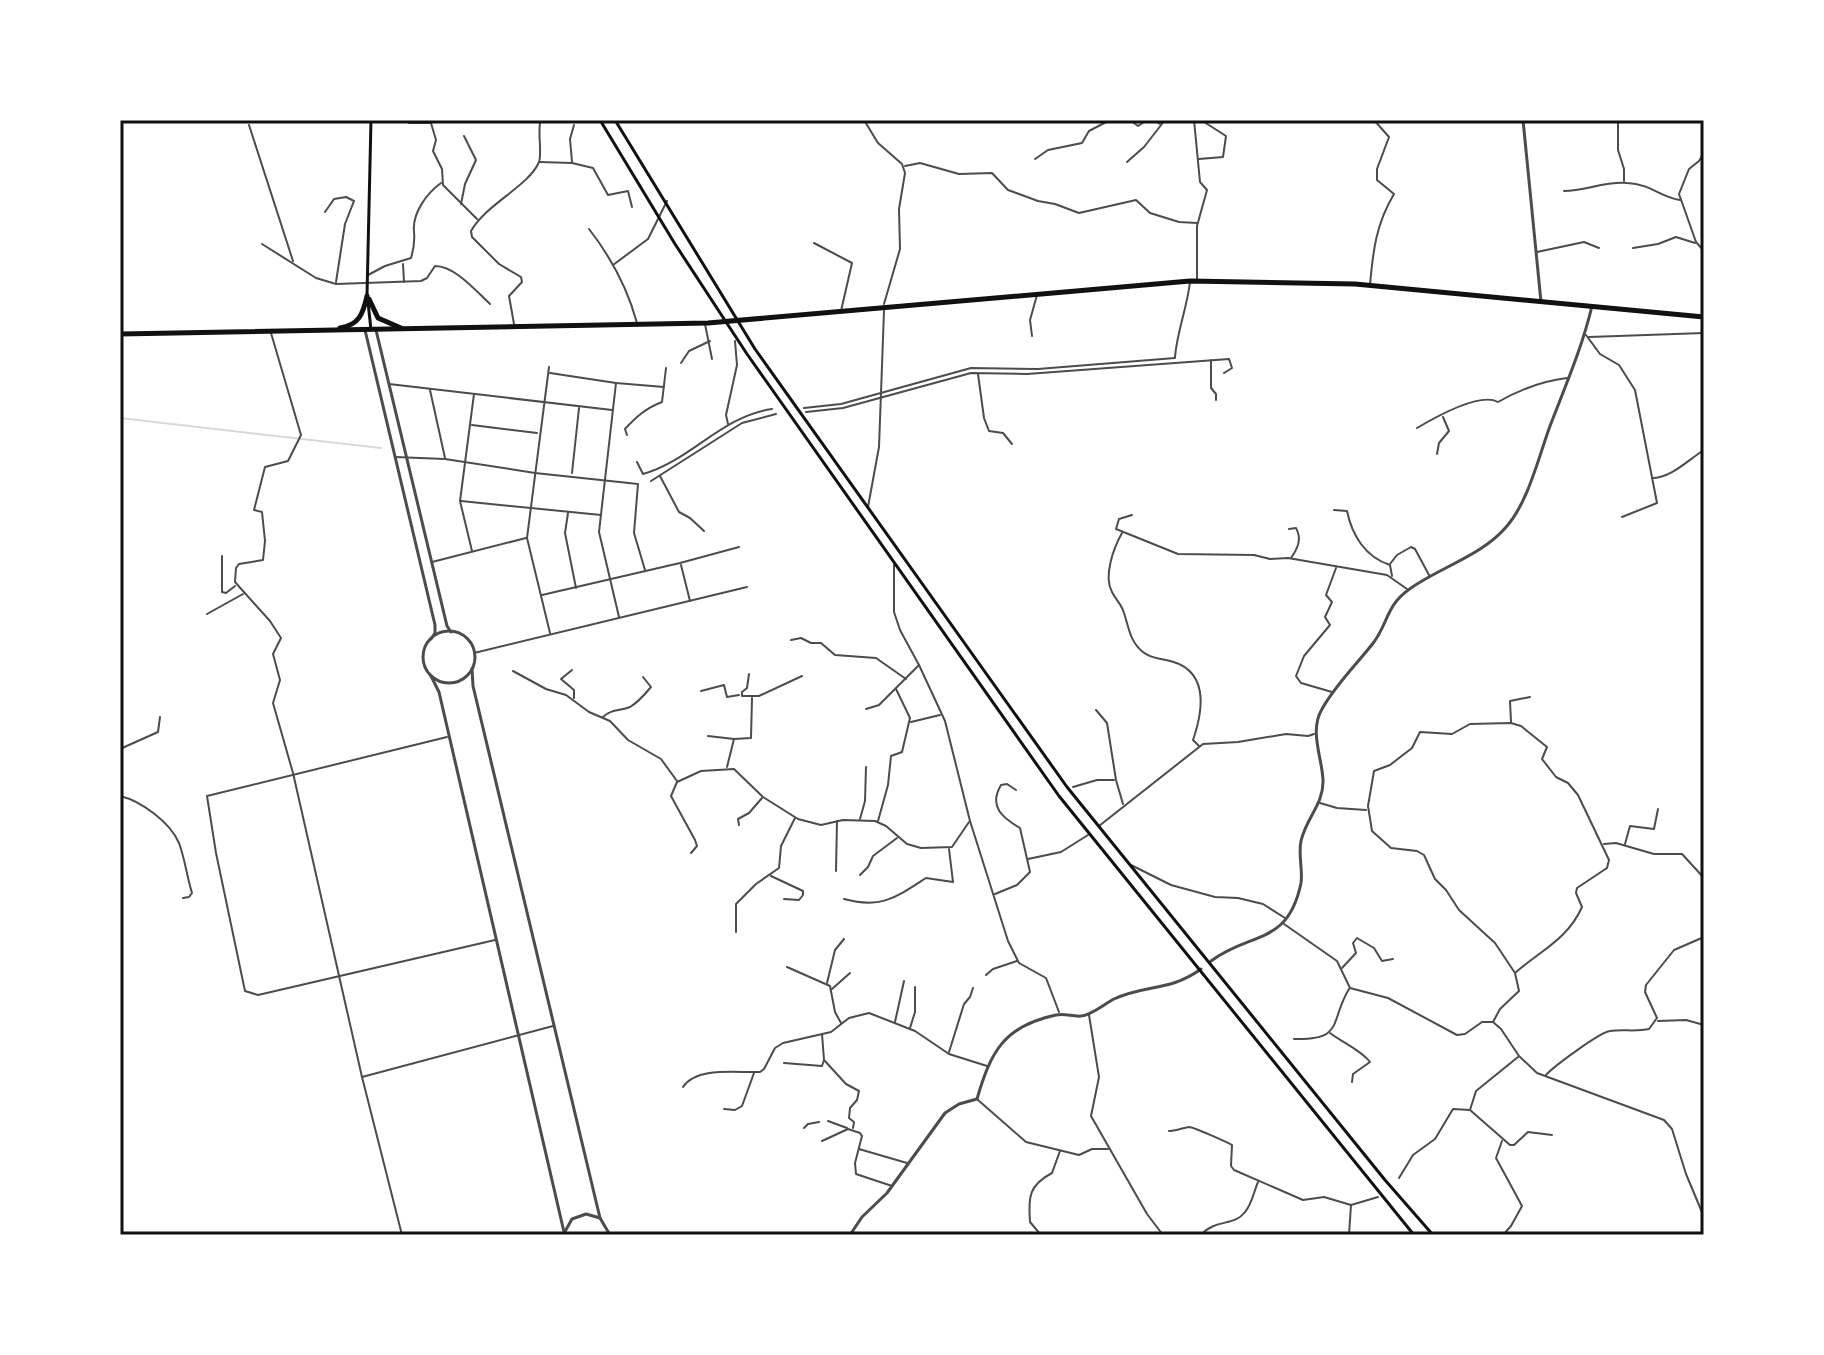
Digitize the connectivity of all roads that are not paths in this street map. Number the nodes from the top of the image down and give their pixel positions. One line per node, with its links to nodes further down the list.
1 (371, 120): 49 (main road)
2 (600, 120): 137 (main road)
3 (615, 120): 122 (main road)
4 (864, 120): 27 (street)
5 (1110, 120): 22 (street)
6 (1130, 120): 7 (street)
7 (1147, 120)
8 (1154, 120): 19 (street)
9 (1165, 120): 19 (street)
10 (1194, 120): 23 (street)
11 (1201, 120): 23 (street)
12 (1374, 120): 54 (street)
13 (1523, 120): 45 (street)
14 (1618, 120): 29 (street)
15 (409, 123): 28 (street)
16 (540, 123): 24 (street)
17 (249, 125): 46 (street)
18 (574, 125): 26 (street)
19 (1161, 125): 25 (street)
20 (464, 136): 33 (street)
21 (1704, 153): 31 (street)
22 (1035, 159)
23 (1198, 159): 37 (street)
24 (539, 162): 26 (street); 36 (street)
25 (1127, 162)
26 (572, 163): 34 (street)
27 (904, 167): 37 (street); 60 (street)
28 (442, 182): 33 (street); 47 (street)
29 (1623, 182): 30 (street); 31 (street)
30 (1564, 191)
31 (1680, 200): 41 (street)
32 (667, 201): 48 (street)
33 (461, 205): 36 (street)
34 (632, 207)
35 (325, 212): 52 (street)
36 (478, 220): 65 (street)
37 (1197, 223): 50 (street)
38 (589, 229): 48 (street)
39 (814, 243): 61 (street)
40 (262, 244): 46 (street)
41 (1696, 244): 43 (street); 44 (street)
42 (1599, 248): 45 (street)
43 (1633, 248)
44 (1704, 251)
45 (1537, 252): 57 (street)
46 (293, 262): 52 (street)
47 (403, 262): 49 (street); 51 (street)
48 (612, 266): 64 (street)
49 (368, 275): 53 (main road)
50 (1194, 280): 54 (highway); 55 (highway); 78 (street)
51 (404, 283): 53 (street); 58 (street)
52 (336, 284): 53 (street)
53 (368, 284): 56 (main road)
54 (1370, 285): 57 (highway)
55 (1037, 294): 60 (highway); 72 (street)
56 (367, 296): 66 (highway); 67 (main road); 68 (highway)
57 (1541, 302): 59 (highway)
58 (490, 304)
59 (1592, 306): 62 (highway); 73 (street)
60 (884, 308): 61 (highway); 92 (street)
61 (841, 312): 63 (highway)
62 (1704, 317)
63 (704, 323): 64 (highway); 74 (street)
64 (637, 324): 65 (highway)
65 (514, 326): 66 (highway)
66 (405, 329): 67 (highway)
67 (371, 330): 68 (highway); 88 (street); 109 (street)
68 (327, 331): 69 (highway)
69 (271, 332): 71 (highway); 145 (street)
70 (1704, 333): 73 (street)
71 (120, 334)
72 (1032, 336)
73 (1587, 336): 86 (street); 117 (street)
74 (710, 341): 76 (street); 79 (street)
75 (735, 341): 102 (street)
76 (712, 359)
77 (1211, 360): 78 (street); 85 (street); 93 (street)
78 (1175, 361): 81 (street)
79 (681, 363)
80 (549, 367): 83 (street)
81 (1099, 367): 84 (street); 92 (street)
82 (666, 368): 89 (street)
83 (548, 372): 87 (street); 94 (street)
84 (978, 373): 92 (street); 106 (street)
85 (1224, 373)
86 (1568, 378): 100 (street); 142 (street)
87 (616, 383): 89 (street); 98 (street)
88 (389, 384): 90 (street); 110 (street)
89 (664, 387): 105 (street)
90 (430, 389): 91 (street); 111 (street)
91 (474, 394): 94 (street); 101 (street)
92 (882, 396): 97 (street); 122 (street)
93 (1216, 400)
94 (544, 403): 95 (street); 104 (street)
95 (579, 406): 98 (street); 115 (street)
96 (772, 409): 102 (street)
97 (805, 410)
98 (613, 411): 118 (street)
99 (776, 414): 116 (street)
100 (1442, 415): 103 (street); 108 (street)
101 (471, 425): 104 (street); 113 (street)
102 (729, 425): 112 (street)
103 (1417, 428)
104 (540, 433): 114 (street)
105 (627, 435)
106 (1012, 444)
107 (1704, 450): 117 (street)
108 (1437, 454)
109 (395, 457): 110 (street); 156 (street)
110 (406, 457): 111 (street); 136 (street)
111 (445, 459): 113 (street)
112 (637, 462)
113 (466, 463): 114 (street); 120 (street)
114 (535, 473): 115 (street); 121 (street)
115 (572, 475): 118 (street)
116 (659, 475): 119 (street); 129 (street)
117 (1650, 478): 127 (street)
118 (606, 480): 125 (street); 141 (street)
119 (651, 481)
120 (460, 501): 121 (street); 133 (street)
121 (531, 507): 124 (street); 131 (street)
122 (868, 507): 207 (main road)
123 (1334, 510): 139 (street)
124 (569, 512): 125 (street); 147 (street)
125 (601, 515): 144 (street)
126 (1132, 515): 130 (street)
127 (1622, 517)
128 (1289, 529): 135 (street)
129 (704, 531)
130 (1123, 532): 135 (street); 186 (street)
131 (527, 538): 133 (street); 150 (street)
132 (739, 547): 138 (street)
133 (472, 551): 136 (street)
134 (222, 556): 145 (street)
135 (1290, 559): 140 (street)
136 (432, 562): 154 (street)
137 (894, 562): 159 (street); 208 (main road)
138 (680, 563): 141 (street); 151 (street)
139 (1390, 565): 142 (street); 143 (street)
140 (1336, 567): 143 (street); 170 (street)
141 (645, 570): 144 (street)
142 (1430, 576): 148 (street)
143 (1392, 577): 148 (street)
144 (609, 580): 147 (street); 153 (street)
145 (236, 585): 149 (street)
146 (747, 587): 151 (street)
147 (576, 588): 150 (street)
148 (1408, 590): 170 (street)
149 (244, 593): 152 (street); 190 (street)
150 (541, 595): 155 (street)
151 (690, 601): 153 (street)
152 (207, 614)
153 (619, 618): 155 (street)
154 (451, 632): 156 (street); 158 (street)
155 (551, 634): 158 (street)
156 (431, 639): 164 (street)
157 (791, 640): 167 (street)
158 (474, 653): 160 (street)
159 (919, 665): 167 (street); 177 (street)
160 (472, 669): 164 (street); 252 (street)
161 (572, 670): 174 (street)
162 (513, 671): 174 (street)
163 (749, 674): 171 (street)
164 (431, 676): 183 (street)
165 (802, 676): 172 (street)
166 (643, 677): 179 (street)
167 (906, 679): 168 (street)
168 (896, 689): 175 (street); 180 (street)
169 (701, 691): 171 (street)
170 (1333, 692): 182 (street)
171 (741, 695): 172 (street)
172 (752, 696): 185 (street)
173 (1530, 697): 181 (street)
174 (574, 700): 179 (street)
175 (866, 709)
176 (1096, 710): 191 (street)
177 (942, 714): 180 (street); 204 (street)
178 (160, 717): 187 (street)
179 (602, 718): 192 (street)
180 (910, 722): 205 (street)
181 (1511, 723): 200 (street); 210 (street)
182 (1316, 733): 186 (street); 197 (street)
183 (448, 736): 190 (street); 227 (street)
184 (708, 736): 185 (street)
185 (734, 739): 189 (street)
186 (1199, 746): 198 (street)
187 (120, 749)
188 (866, 767): 202 (street)
189 (727, 768): 192 (street); 196 (street)
190 (293, 773): 237 (street); 237 (street)
191 (1116, 780): 193 (street); 198 (street)
192 (677, 782): 213 (street)
193 (1073, 787)
194 (1016, 790): 214 (street)
195 (120, 796): 221 (street)
196 (763, 797): 201 (street); 206 (street)
197 (1320, 803): 200 (street); 224 (street)
198 (1123, 805): 207 (street)
199 (1658, 809): 211 (street)
200 (1367, 810): 236 (street)
201 (795, 817): 203 (street); 217 (street)
202 (859, 820): 203 (street); 205 (street)
203 (837, 821): 216 (street)
204 (970, 821): 212 (street); 220 (street)
205 (878, 822): 209 (street)
206 (739, 825)
207 (1098, 826): 215 (main road)
208 (1088, 834): 214 (street); 234 (main road)
209 (898, 837): 212 (street); 218 (street)
210 (1602, 844): 211 (street); 236 (street)
211 (1625, 845): 219 (street)
212 (949, 848): 223 (street)
213 (691, 853)
214 (1027, 859): 220 (street)
215 (1127, 862): 224 (street); 231 (main road)
216 (836, 871)
217 (770, 875): 222 (street); 225 (street)
218 (860, 875)
219 (1704, 878)
220 (993, 894): 230 (street)
221 (183, 898)
222 (784, 899)
223 (844, 899)
224 (1285, 922): 231 (street); 233 (street)
225 (736, 932)
226 (1704, 937): 247 (street)
227 (495, 939): 237 (street); 256 (street)
228 (844, 939): 240 (street)
229 (1393, 959): 233 (street)
230 (1018, 961): 238 (street); 245 (street)
231 (1211, 961): 234 (main road); 299 (main road)
232 (787, 967): 240 (street)
233 (1341, 968): 243 (street)
234 (1201, 969): 246 (street); 298 (main road)
235 (850, 973): 244 (street)
236 (1515, 973): 248 (street)
237 (339, 974): 265 (street)
238 (986, 975)
239 (904, 981): 249 (street)
240 (827, 984): 244 (street)
241 (915, 987): 253 (street)
242 (973, 988): 258 (street)
243 (1350, 988): 248 (street); 254 (street)
244 (831, 989): 250 (street)
245 (1060, 1014): 246 (street); 262 (street)
246 (1089, 1014): 280 (street)
247 (1657, 1021): 251 (street); 264 (street)
248 (1493, 1022): 259 (street)
249 (894, 1023): 250 (street); 253 (street)
250 (842, 1024): 255 (street)
251 (1704, 1025)
252 (555, 1026): 256 (street); 289 (street)
253 (910, 1029): 258 (street)
254 (1329, 1032): 257 (street); 266 (street)
255 (822, 1033): 260 (street); 263 (street)
256 (519, 1036): 265 (street); 290 (street)
257 (1294, 1039)
258 (949, 1054): 262 (street)
259 (1519, 1056): 264 (street); 270 (street)
260 (824, 1060): 261 (street); 274 (street)
261 (784, 1063)
262 (987, 1066): 268 (street)
263 (755, 1072): 267 (street); 269 (street)
264 (1545, 1076): 288 (street)
265 (362, 1077): 291 (street)
266 (1352, 1082)
267 (683, 1087)
268 (977, 1099): 281 (street); 282 (street)
269 (724, 1109)
270 (1470, 1110): 277 (street); 283 (street)
271 (828, 1121): 274 (street)
272 (819, 1122): 273 (street)
273 (804, 1128)
274 (850, 1129): 278 (street); 279 (street)
275 (1169, 1131): 284 (street)
276 (1552, 1135): 277 (street)
277 (1502, 1140): 300 (street)
278 (822, 1141)
279 (859, 1149): 282 (street); 285 (street)
280 (1111, 1149): 281 (street); 295 (street)
281 (1060, 1150): 294 (street)
282 (907, 1163): 285 (street)
283 (1399, 1178)
284 (1259, 1181): 287 (street); 296 (street)
285 (892, 1186): 293 (street)
286 (1378, 1197): 287 (street)
287 (1351, 1205): 297 (street)
288 (1704, 1217)
289 (600, 1218): 290 (street); 292 (street)
290 (564, 1233)
291 (402, 1235)
292 (610, 1235)
293 (850, 1235)
294 (1041, 1235)
295 (1163, 1235)
296 (1201, 1235)
297 (1349, 1235)
298 (1414, 1235)
299 (1433, 1235)
300 (1503, 1235)

